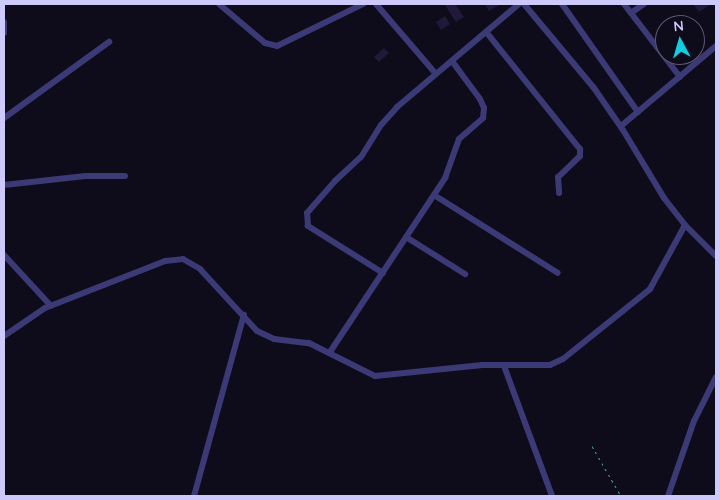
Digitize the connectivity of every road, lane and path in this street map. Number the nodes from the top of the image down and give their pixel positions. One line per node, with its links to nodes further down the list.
1 (219, 4): 2 (street)
2 (364, 4)
3 (376, 4): 16 (street)
4 (519, 4): 12 (street)
5 (524, 4): 20 (street)
6 (562, 4): 18 (street)
7 (624, 4): 9 (street)
8 (644, 4): 9 (street)
9 (631, 13): 17 (street)
10 (4, 22): 11 (street)
11 (4, 33)
12 (487, 33): 15 (street); 23 (street)
13 (108, 42): 19 (street)
14 (716, 46): 17 (street)
15 (452, 61): 16 (street); 24 (street)
16 (436, 74): 30 (street)
17 (680, 77): 18 (street)
18 (638, 112): 20 (street)
19 (4, 118)
20 (621, 126): 25 (street)
21 (125, 176): 22 (street)
22 (4, 185)
23 (559, 193)
24 (434, 194): 26 (street); 29 (street)
25 (685, 226): 28 (street); 36 (street)
26 (406, 237): 30 (street); 31 (street)
27 (4, 255): 32 (street)
28 (716, 256)
29 (558, 272)
30 (383, 273): 35 (street)
31 (466, 274)
32 (51, 306): 33 (street); 34 (street)
33 (244, 316): 35 (street); 39 (street)
34 (4, 336)
35 (330, 352): 36 (street)
36 (504, 366): 40 (street)
37 (716, 377): 42 (street)
38 (592, 446): 41 (path)
39 (194, 496)
40 (552, 496)
41 (621, 496)
42 (668, 496)

